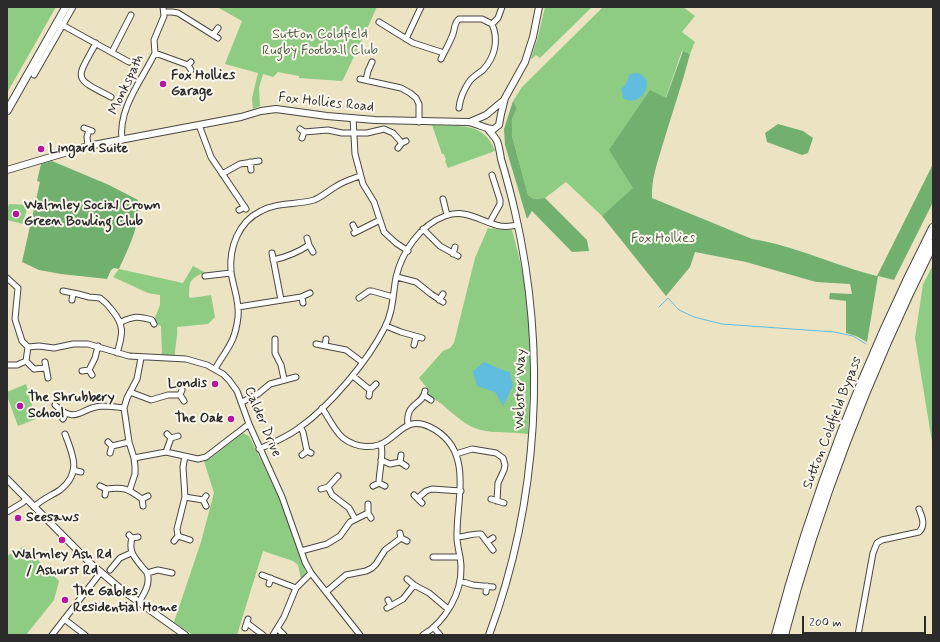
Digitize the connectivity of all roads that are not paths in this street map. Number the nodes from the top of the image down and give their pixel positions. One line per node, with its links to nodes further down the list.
1 (66, 7): 9 (main road)
2 (73, 7): 9 (street)
3 (421, 7): 14 (street)
4 (502, 7): 10 (street)
5 (539, 7): 26 (street)
6 (163, 10): 11 (street); 17 (street)
7 (128, 17): 16 (street)
8 (379, 22): 12 (street)
9 (60, 24): 15 (street); 30 (main road)
10 (492, 24): 18 (street); 27 (street)
11 (218, 28)
12 (387, 28): 13 (street); 14 (street)
13 (384, 33)
14 (406, 39): 18 (street)
15 (96, 43): 16 (street); 25 (street)
16 (112, 52): 19 (street)
17 (155, 53): 22 (street, Monkspath); 41 (street, Monkspath)
18 (444, 53): 20 (street)
19 (127, 59)
20 (441, 59)
21 (372, 62): 24 (street)
22 (190, 66)
23 (360, 80): 24 (street)
24 (366, 80): 34 (street)
25 (108, 94)
26 (505, 98): 31 (street); 33 (street, Webster Way)
27 (459, 102): 28 (street); 29 (street)
28 (466, 103)
29 (459, 108)
30 (7, 111)
31 (487, 114): 33 (street); 35 (street, Fox Hollies Road); 37 (street)
32 (353, 118): 34 (street, Fox Hollies Road); 36 (street, Fox Hollies Road); 40 (street)
33 (500, 121): 37 (street); 42 (street, Webster Way)
34 (419, 122): 35 (street, Fox Hollies Road)
35 (468, 122): 37 (street, Fox Hollies Road)
36 (199, 125): 41 (street, Fox Hollies Road); 49 (street)
37 (487, 128): 42 (street, Webster Way)
38 (88, 130): 43 (street)
39 (302, 133): 40 (street)
40 (353, 134): 44 (street); 51 (street)
41 (122, 140): 43 (street, Fox Hollies Road)
42 (497, 142): 60 (street, Webster Way)
43 (88, 146): 47 (street, Fox Hollies Road)
44 (398, 148)
45 (259, 161): 46 (street)
46 (250, 162): 48 (street); 49 (street)
47 (7, 170)
48 (251, 170)
49 (222, 174): 55 (street)
50 (492, 175): 53 (street)
51 (360, 176): 57 (street); 71 (street)
52 (501, 181): 53 (street)
53 (495, 183): 58 (street)
54 (443, 199): 56 (street)
55 (240, 210)
56 (447, 215): 58 (street); 62 (street)
57 (380, 220): 59 (street); 67 (street)
58 (490, 222): 60 (street)
59 (353, 225)
60 (518, 225): 209 (street, Webster Way)
61 (933, 228): 210 (highway, Sutton Coldfield Bypass)
62 (423, 230): 66 (street); 67 (street)
63 (308, 238): 65 (street)
64 (933, 244): 211 (highway, Sutton Coldfield Bypass)
65 (308, 245): 68 (street); 70 (street)
66 (455, 247)
67 (408, 251): 73 (street)
68 (313, 252)
69 (272, 253): 70 (street)
70 (273, 260): 85 (street)
71 (232, 273): 72 (street); 87 (street)
72 (209, 274)
73 (397, 277): 80 (street); 82 (street)
74 (9, 280): 99 (street)
75 (372, 284): 77 (street)
76 (63, 291): 78 (street)
77 (372, 291): 82 (street); 83 (street)
78 (73, 293): 84 (street); 89 (street)
79 (310, 293): 81 (street)
80 (442, 294)
81 (302, 297): 85 (street); 86 (street)
82 (393, 297): 90 (street)
83 (359, 298)
84 (72, 300)
85 (280, 300): 87 (street)
86 (303, 303)
87 (238, 307): 107 (street)
88 (155, 314): 89 (street)
89 (121, 322): 100 (street)
90 (386, 326): 91 (street); 104 (street)
91 (416, 337): 92 (street); 96 (street)
92 (422, 338)
93 (275, 339): 112 (street)
94 (326, 339): 98 (street)
95 (316, 344): 98 (street)
96 (414, 345)
97 (98, 346): 99 (street, Calder Drive); 100 (street, Calder Drive); 108 (street)
98 (325, 346): 104 (street)
99 (28, 347): 102 (street)
100 (117, 353): 101 (street, Calder Drive)
101 (141, 358): 107 (street, Calder Drive); 114 (street)
102 (26, 361): 105 (street); 106 (street)
103 (45, 362): 106 (street)
104 (362, 362): 110 (street)
105 (7, 365)
106 (46, 368): 111 (street)
107 (215, 369): 117 (street, Calder Drive)
108 (82, 371)
109 (296, 376): 112 (street)
110 (353, 376): 113 (street); 120 (street)
111 (48, 378)
112 (284, 379): 117 (street)
113 (376, 384)
114 (130, 392): 116 (street); 119 (street)
115 (431, 400): 124 (street)
116 (184, 401)
117 (242, 402): 123 (street, Calder Drive)
118 (55, 405): 121 (street)
119 (124, 408): 121 (street); 128 (street)
120 (322, 408): 125 (street); 129 (street)
121 (66, 414): 122 (street)
122 (63, 419)
123 (249, 424): 130 (street, Calder Drive); 136 (street)
124 (408, 425): 129 (street); 134 (street)
125 (300, 427): 130 (street); 133 (street)
126 (65, 434): 141 (street)
127 (178, 436): 131 (street)
128 (129, 442): 132 (street); 137 (street)
129 (381, 444): 138 (street)
130 (259, 449): 175 (street, Calder Drive)
131 (166, 452): 136 (street); 137 (street)
132 (110, 453)
133 (306, 453)
134 (456, 454): 152 (street); 156 (street)
135 (401, 455): 139 (street)
136 (185, 456): 153 (street)
137 (134, 458): 150 (street)
138 (381, 460): 139 (street); 145 (street)
139 (400, 462): 140 (street)
140 (406, 466)
141 (74, 470): 142 (street); 160 (street)
142 (81, 472)
143 (338, 476): 149 (street)
144 (7, 479): 154 (street)
145 (379, 483): 147 (street); 148 (street)
146 (100, 486): 150 (street)
147 (373, 486)
148 (385, 486)
149 (328, 487): 151 (street); 165 (street)
150 (130, 489): 161 (street)
151 (320, 489)
152 (461, 491): 157 (street); 168 (street)
153 (185, 497): 162 (street); 166 (street)
154 (26, 499): 160 (street); 164 (street)
155 (491, 499): 156 (street)
156 (497, 501): 158 (street)
157 (422, 503)
158 (504, 503)
159 (368, 504): 165 (street)
160 (34, 506): 180 (street)
161 (143, 506)
162 (206, 506)
163 (919, 509): 212 (street)
164 (7, 512)
165 (355, 519): 175 (street)
166 (178, 536): 170 (street); 171 (street)
167 (138, 537): 176 (street)
168 (457, 537): 173 (street); 178 (street)
169 (493, 538): 173 (street)
170 (190, 540)
171 (174, 541)
172 (408, 541): 191 (street)
173 (487, 542): 174 (street)
174 (493, 550)
175 (302, 552): 183 (street, Calder Drive)
176 (131, 553): 179 (street); 181 (street)
177 (436, 554): 178 (street)
178 (460, 557): 187 (street)
179 (109, 570)
180 (101, 572): 194 (street); 196 (street)
181 (147, 573): 182 (street); 194 (street)
182 (172, 573)
183 (311, 573): 190 (street); 191 (street, Calder Drive)
184 (262, 575): 185 (street)
185 (271, 578): 188 (street); 190 (street)
186 (407, 579): 189 (street)
187 (460, 581): 192 (street); 195 (street)
188 (269, 584)
189 (414, 585): 193 (street); 195 (street)
190 (296, 588): 199 (street)
191 (326, 592): 206 (street, Calder Drive)
192 (486, 592)
193 (388, 600)
194 (138, 602): 202 (street)
195 (448, 609): 198 (street)
196 (64, 619): 200 (street); 201 (street)
197 (247, 624): 203 (street)
198 (434, 628): 207 (street); 208 (street)
199 (278, 629): 204 (street); 205 (street)
200 (52, 635)
201 (85, 635)
202 (185, 635)
203 (263, 635)
204 (273, 635)
205 (284, 635)
206 (360, 635)
207 (423, 635)
208 (440, 635)
209 (489, 635)
210 (776, 635)
211 (784, 635)
212 (858, 635)

